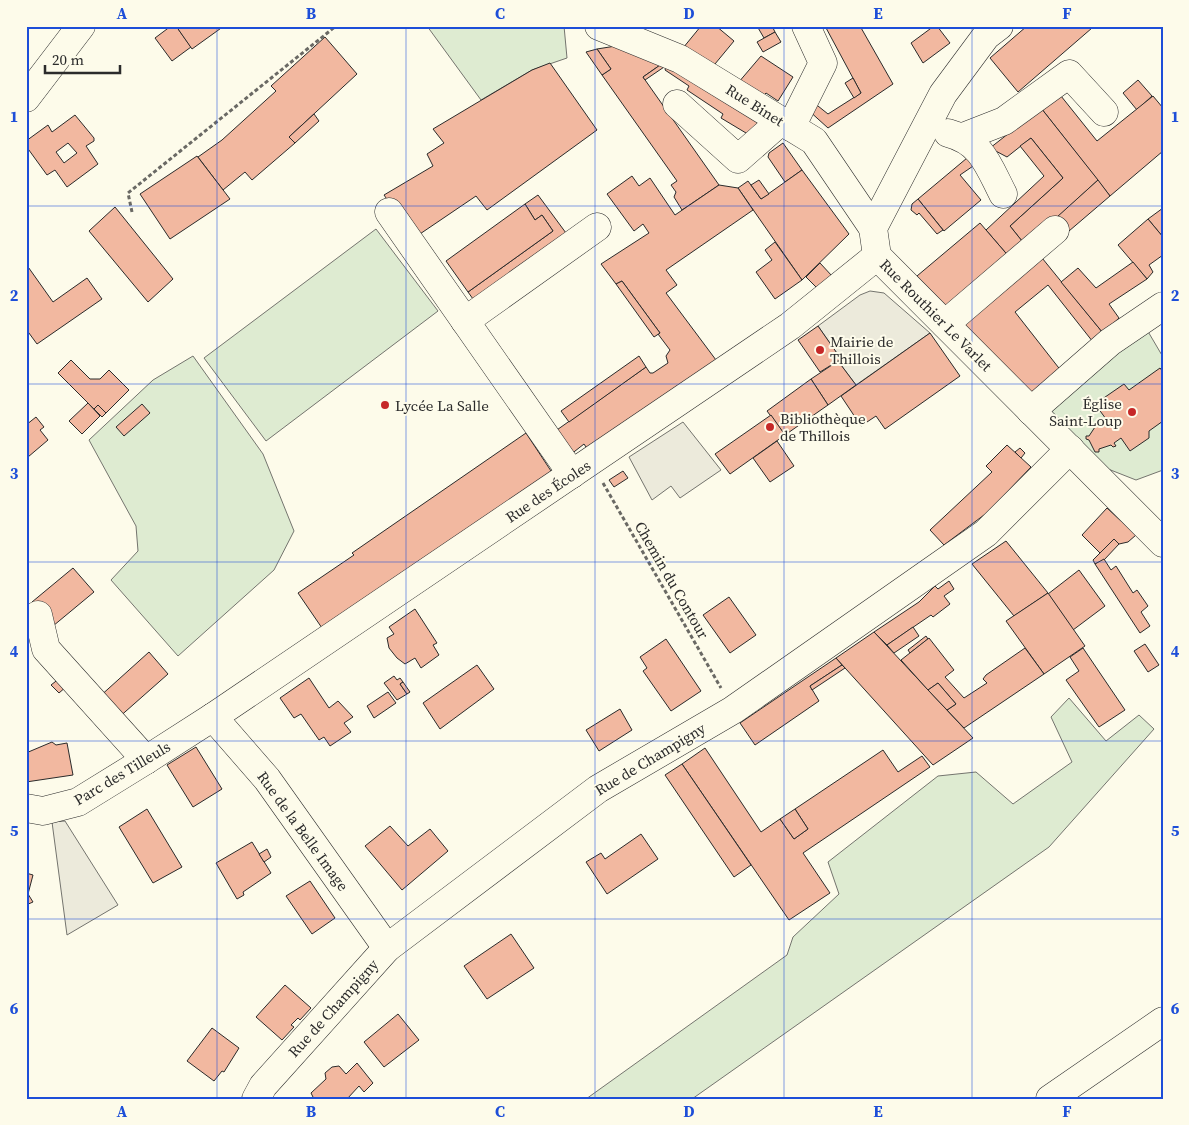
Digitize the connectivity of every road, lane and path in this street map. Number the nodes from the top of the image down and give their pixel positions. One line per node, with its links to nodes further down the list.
1 (81, 26): 6 (street)
2 (336, 26): 13 (path)
3 (599, 26): 9 (street, Rue Binet)
4 (806, 26): 9 (street)
5 (999, 26): 10 (street)
6 (26, 98)
7 (677, 104): 9 (street)
8 (1104, 112): 11 (street)
9 (786, 124): 16 (street, Rue Binet)
10 (926, 127): 11 (street); 16 (street)
11 (963, 137): 12 (street)
12 (1002, 194)
13 (132, 212)
14 (388, 212): 20 (street)
15 (598, 227): 20 (street)
16 (873, 228): 18 (street, Rue Routhier Le Varlet)
17 (1055, 230): 21 (street)
18 (877, 256): 21 (street, Rue Routhier Le Varlet); 24 (street, Rue des Écoles)
19 (1163, 306): 22 (street)
20 (464, 321): 24 (street)
21 (946, 324): 22 (street, Rue Routhier Le Varlet)
22 (1031, 410): 23 (street, Rue Routhier Le Varlet)
23 (1070, 449): 25 (street, Rue Routhier Le Varlet); 27 (street, Rue de Champigny)
24 (573, 473): 27 (path, Chemin du Contour); 28 (street, Rue des Écoles)
25 (1163, 543)
26 (38, 615): 29 (street)
27 (733, 710): 31 (street, Rue de Champigny)
28 (213, 717): 29 (street, Parc des Tilleuls); 31 (street, Rue de la Belle Image)
29 (146, 760): 30 (street, Parc des Tilleuls)
30 (26, 808)
31 (387, 948): 33 (street, Rue de Champigny)
32 (1163, 1021): 34 (street)
33 (256, 1099)
34 (1050, 1099)

